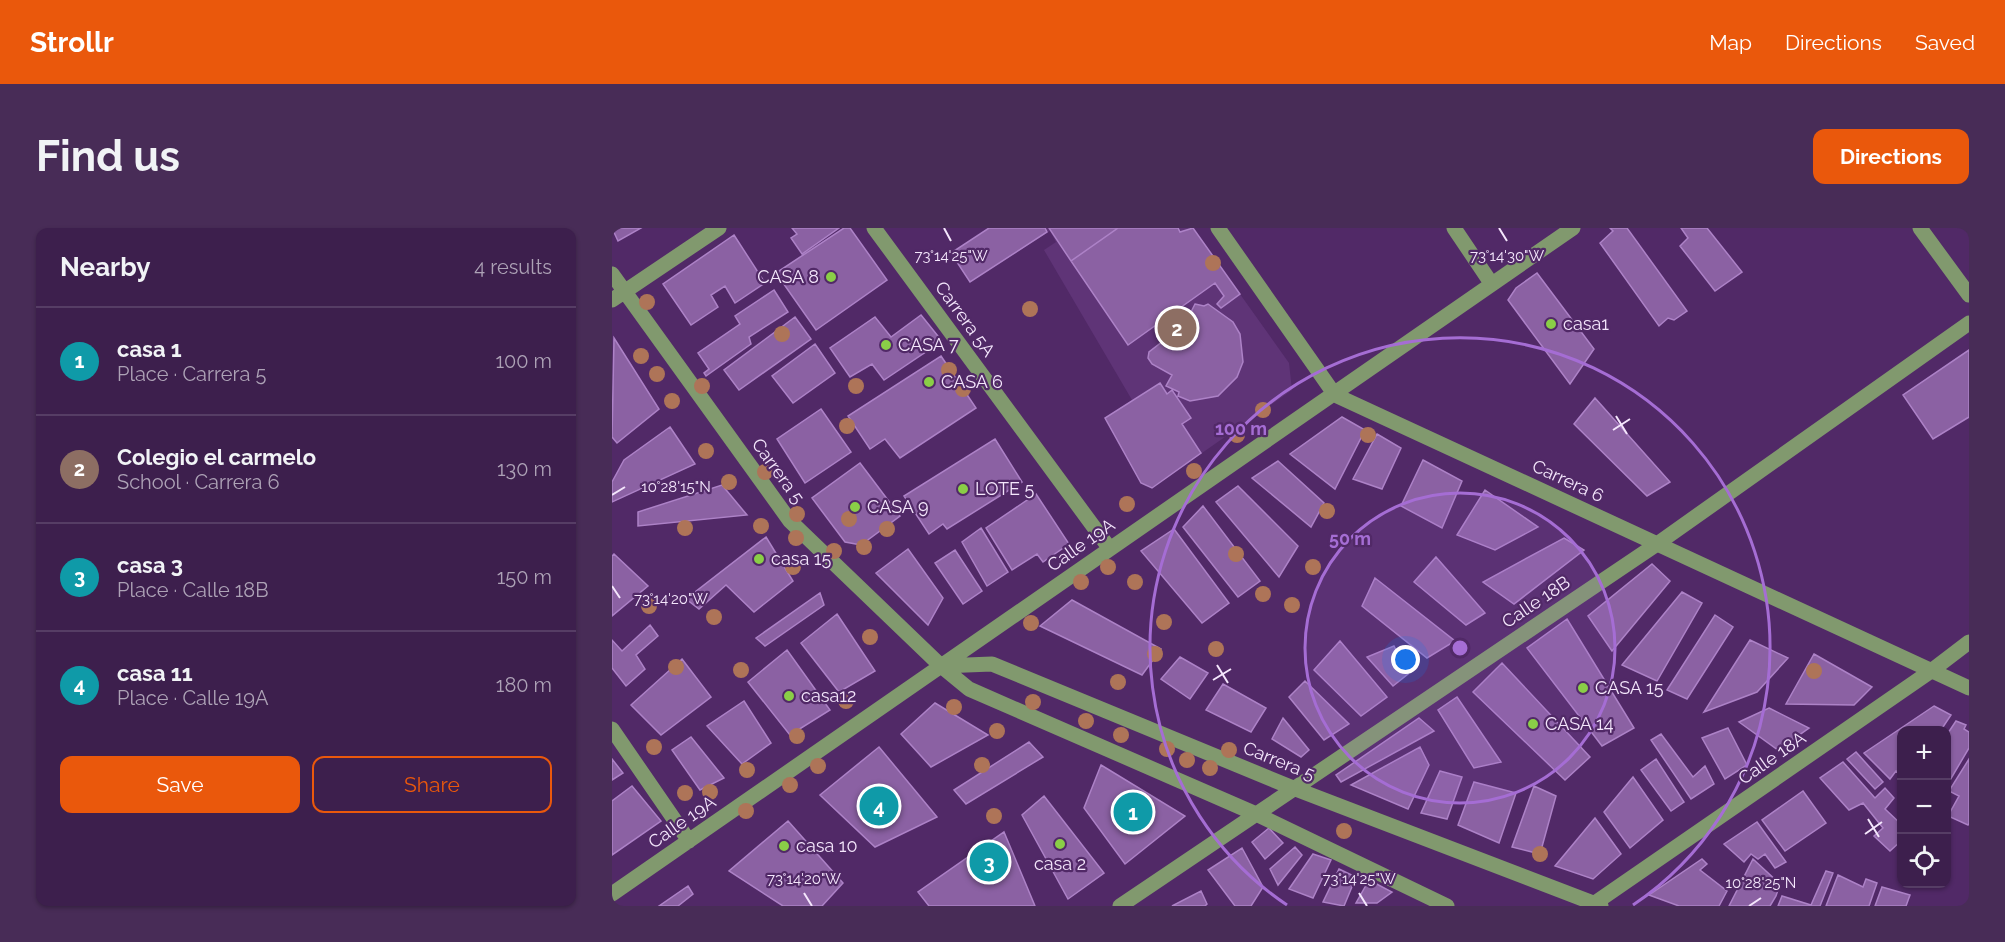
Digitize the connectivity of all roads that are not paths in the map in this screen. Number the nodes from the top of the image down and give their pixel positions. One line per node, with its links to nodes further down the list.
1 (719, 228): 10 (street)
2 (874, 228): 14 (street, Carrera 5A)
3 (1218, 228): 12 (street)
4 (1454, 228): 8 (street)
5 (1573, 228): 8 (street, Calle 19A)
6 (1920, 228): 9 (street)
7 (612, 274): 10 (street, Carrera 5)
8 (1491, 283): 12 (street, Calle 19A)
9 (1969, 295)
10 (617, 296): 16 (street, Carrera 5)
11 (1969, 323): 13 (street, Calle 18B)
12 (1335, 395): 13 (street, Carrera 6); 14 (street, Calle 19A)
13 (1657, 544): 17 (street, Carrera 6); 20 (street, Calle 18B)
14 (1110, 549): 16 (street, Calle 19A)
15 (1969, 642): 17 (street, Calle 18A)
16 (941, 666): 20 (street, Carrera 5); 21 (street, Carrera 5); 22 (street, Calle 19A)
17 (1931, 671): 18 (street, Carrera 6); 24 (street, Calle 18A)
18 (1969, 688)
19 (612, 729): 22 (street)
20 (1293, 789): 21 (street, Calle 18B); 24 (street, Carrera 5)
21 (1256, 814): 25 (street, Calle 18B); 26 (street, Carrera 5)
22 (689, 841): 23 (street, Calle 19A)
23 (612, 894)
24 (1598, 905)
25 (1120, 906)
26 (1447, 906)

